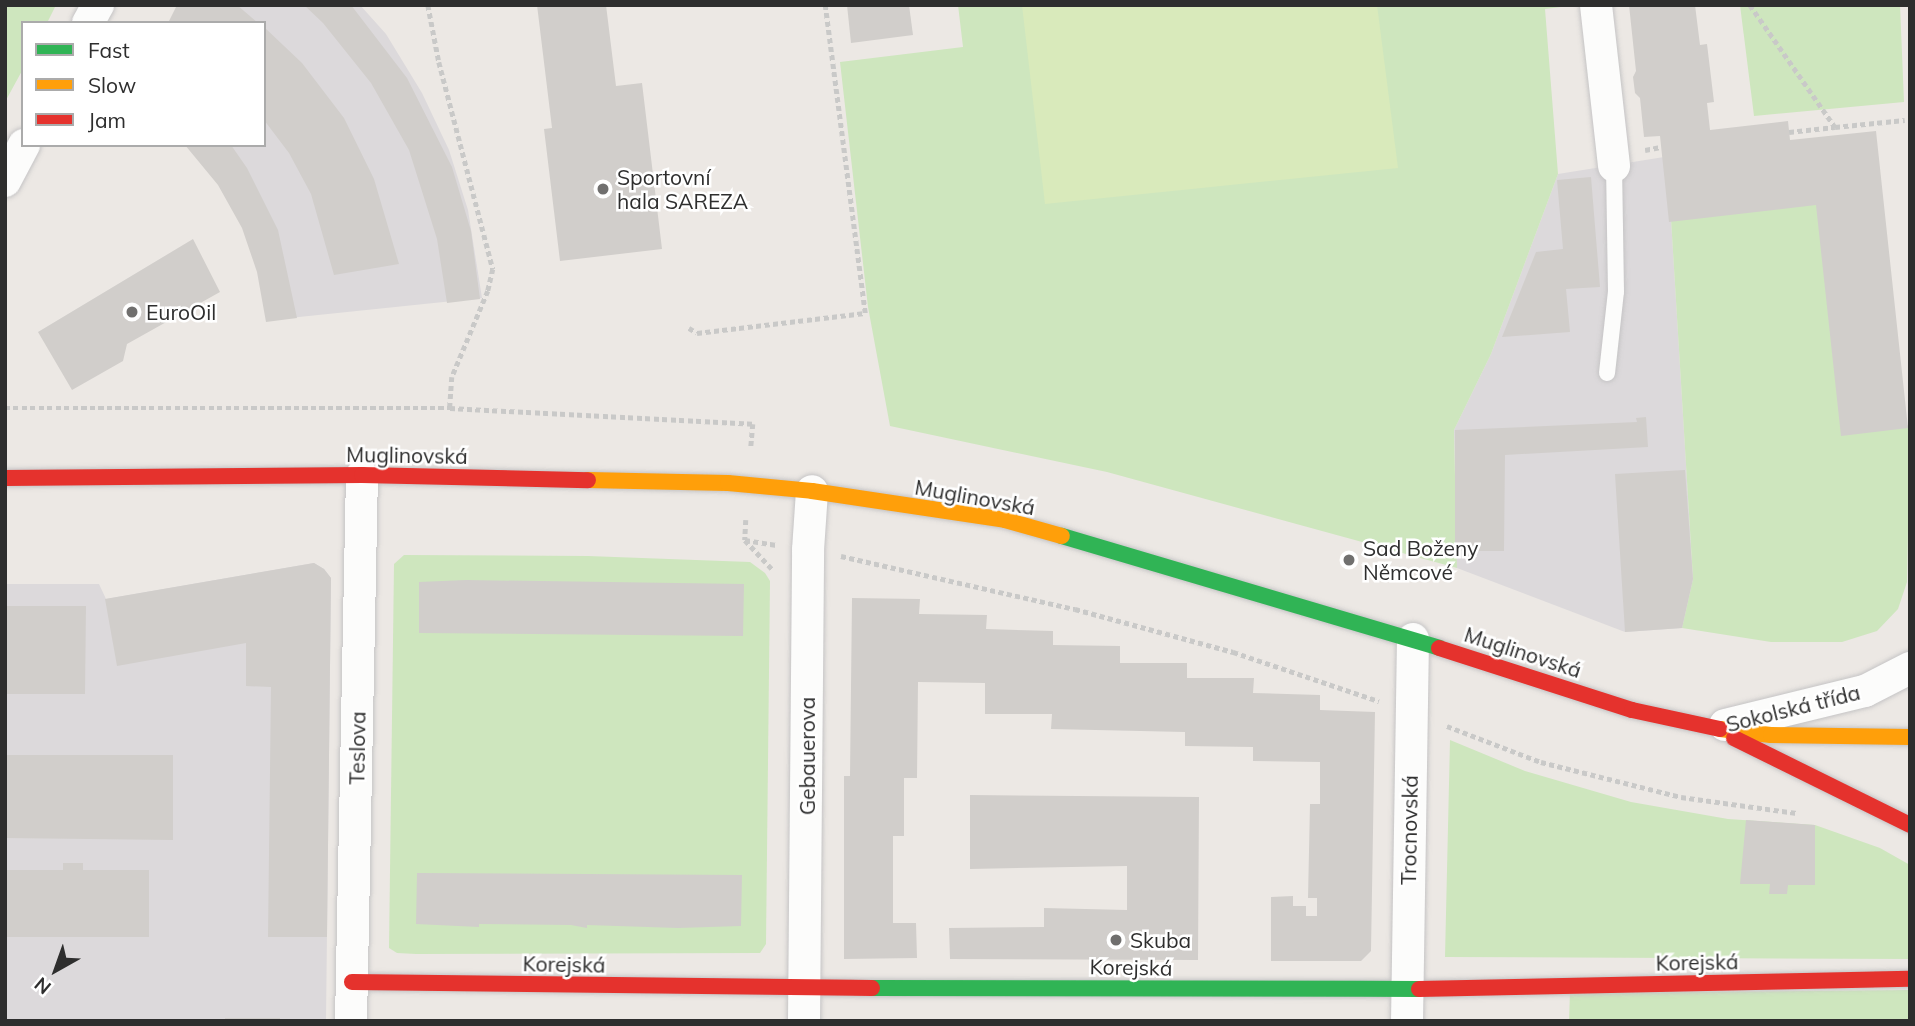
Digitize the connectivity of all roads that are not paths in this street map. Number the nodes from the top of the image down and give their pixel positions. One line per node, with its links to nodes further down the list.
1 (98, 5): 3 (street)
2 (1596, 5): 5 (street)
3 (89, 21)
4 (23, 147): 6 (street)
5 (1614, 166): 7 (lane)
6 (5, 181)
7 (1607, 373)
8 (362, 475): 9 (main road, Muglinovská); 10 (main road, Muglinovská); 17 (street, Teslova)
9 (5, 478)
10 (812, 491): 11 (main road, Muglinovská); 18 (street, Gebauerova)
11 (1413, 639): 13 (main road, Muglinovská); 19 (street, Trocnovská)
12 (1910, 667): 13 (street, Sokolská třída)
13 (1713, 728): 14 (main road, Muglinovská); 15 (main road)
14 (1910, 737)
15 (1910, 825)
16 (1910, 979): 19 (main road, Korejská)
17 (352, 982): 18 (main road, Korejská); 20 (street, Teslova)
18 (805, 987): 19 (main road, Korejská); 21 (street, Gebauerova)
19 (1408, 989): 22 (street, Trocnovská)
20 (351, 1021)
21 (804, 1021)
22 (1407, 1021)

